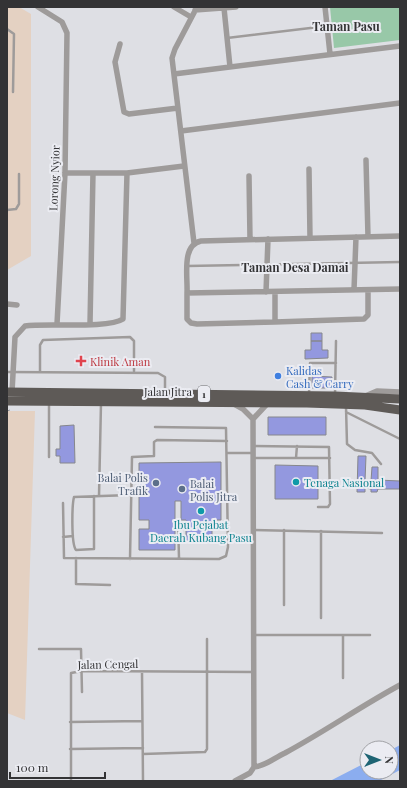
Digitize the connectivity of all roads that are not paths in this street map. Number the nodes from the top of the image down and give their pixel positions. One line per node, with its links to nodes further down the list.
1 (38, 7): 23 (street, Lorong Nyior)
2 (174, 7): 7 (street)
3 (236, 7): 5 (street)
4 (325, 7): 8 (street)
5 (224, 8): 6 (street); 10 (street)
6 (196, 9): 7 (street)
7 (191, 17): 15 (street)
8 (327, 26): 10 (lane); 13 (street)
9 (7, 29): 16 (lane)
10 (227, 38): 14 (street)
11 (120, 44): 18 (street)
12 (400, 46): 13 (street)
13 (330, 54): 14 (street)
14 (230, 67): 15 (street)
15 (174, 74): 18 (street)
16 (12, 92)
17 (400, 103): 19 (street)
18 (178, 108): 19 (street)
19 (181, 131): 21 (street)
20 (366, 160): 31 (street)
21 (184, 166): 25 (street); 35 (street)
22 (309, 169): 32 (street)
23 (65, 173): 24 (street); 49 (street, Lorong Nyior)
24 (93, 173): 25 (street); 50 (street)
25 (127, 173): 50 (street)
26 (19, 174): 28 (lane)
27 (249, 176): 33 (street)
28 (7, 210)
29 (400, 236): 31 (street)
30 (356, 237): 31 (street); 32 (street); 37 (street)
31 (368, 237)
32 (310, 238): 34 (street)
33 (250, 239): 34 (street); 35 (street)
34 (268, 239): 38 (street)
35 (194, 243): 39 (street)
36 (400, 262): 37 (lane)
37 (355, 263): 38 (lane); 41 (street)
38 (267, 265): 39 (lane); 43 (street)
39 (187, 266): 45 (street)
40 (400, 289): 42 (street)
41 (354, 290): 42 (street); 44 (street)
42 (368, 290): 48 (street)
43 (266, 292): 44 (street); 45 (street)
44 (274, 292): 48 (street)
45 (187, 293): 48 (street)
46 (7, 304): 47 (street)
47 (18, 305)
48 (275, 322)
49 (57, 324): 50 (street); 53 (street)
50 (90, 324)
51 (336, 341): 52 (lane)
52 (336, 362): 60 (lane); 61 (lane)
53 (10, 363): 56 (street)
54 (40, 371): 55 (lane); 55 (lane); 56 (lane)
55 (134, 371): 59 (lane)
56 (10, 372): 57 (street)
57 (10, 392): 59 (highway, Jalan Jitra / 1)
58 (400, 392): 62 (street)
59 (165, 393): 60 (highway, Jalan Jitra / 1)
60 (309, 396): 61 (highway, Jalan Jitra / 1)
61 (335, 396): 62 (highway, Jalan Jitra / 1)
62 (362, 397): 63 (highway, Jalan Jitra / 1)
63 (400, 399)
64 (7, 401): 65 (highway, Jalan Jitra / 1)
65 (49, 402): 66 (highway, Jalan Jitra / 1); 81 (lane)
66 (101, 402): 67 (highway, Jalan Jitra / 1); 87 (lane)
67 (233, 403): 68 (highway, Jalan Jitra / 1); 73 (street)
68 (268, 403): 70 (highway, Jalan Jitra / 1); 73 (street)
69 (383, 407): 70 (highway, Jalan Jitra / 1); 71 (highway, Jalan Jitra / 1); 72 (highway)
70 (346, 408): 75 (lane); 84 (lane)
71 (400, 410)
72 (400, 414)
73 (253, 419): 77 (street)
74 (155, 427): 76 (lane)
75 (400, 439)
76 (227, 441): 79 (lane); 85 (lane)
77 (253, 446): 78 (lane); 80 (street)
78 (296, 446): 82 (lane); 83 (lane)
79 (227, 453): 80 (lane); 98 (lane)
80 (253, 455): 82 (lane); 91 (street)
81 (49, 457)
82 (296, 458): 83 (lane)
83 (330, 458): 89 (lane)
84 (381, 464)
85 (130, 495): 87 (lane); 99 (lane)
86 (94, 496): 87 (lane); 96 (lane); 96 (lane)
87 (99, 496)
88 (63, 503): 95 (lane)
89 (318, 507)
90 (178, 522): 98 (lane)
91 (254, 530): 92 (lane); 103 (street)
92 (284, 530): 93 (lane); 101 (lane)
93 (321, 531): 94 (lane); 102 (lane)
94 (382, 533)
95 (63, 536): 96 (lane); 97 (lane)
96 (73, 536)
97 (76, 558): 99 (lane); 100 (lane)
98 (178, 558): 99 (lane)
99 (130, 559)
100 (110, 585)
101 (284, 605)
102 (321, 618)
103 (254, 635): 104 (lane); 111 (street)
104 (343, 635): 105 (lane); 112 (lane)
105 (370, 635)
106 (208, 639): 110 (lane)
107 (39, 649): 108 (lane)
108 (82, 671): 109 (lane, Jalan Cengal); 114 (lane); 115 (lane, Jalan Cengal)
109 (142, 671): 110 (lane, Jalan Cengal); 116 (lane)
110 (208, 671): 111 (lane, Jalan Cengal); 119 (lane)
111 (254, 672): 120 (street)
112 (343, 678)
113 (400, 685): 120 (street)
114 (82, 692)
115 (70, 722): 116 (lane); 118 (lane, Jalan Cengal)
116 (142, 722): 117 (lane)
117 (143, 748): 118 (lane); 119 (lane)
118 (70, 749): 121 (lane, Jalan Cengal)
119 (143, 754): 122 (lane)
120 (254, 767): 123 (street)
121 (71, 781)
122 (143, 781)
123 (235, 781)

